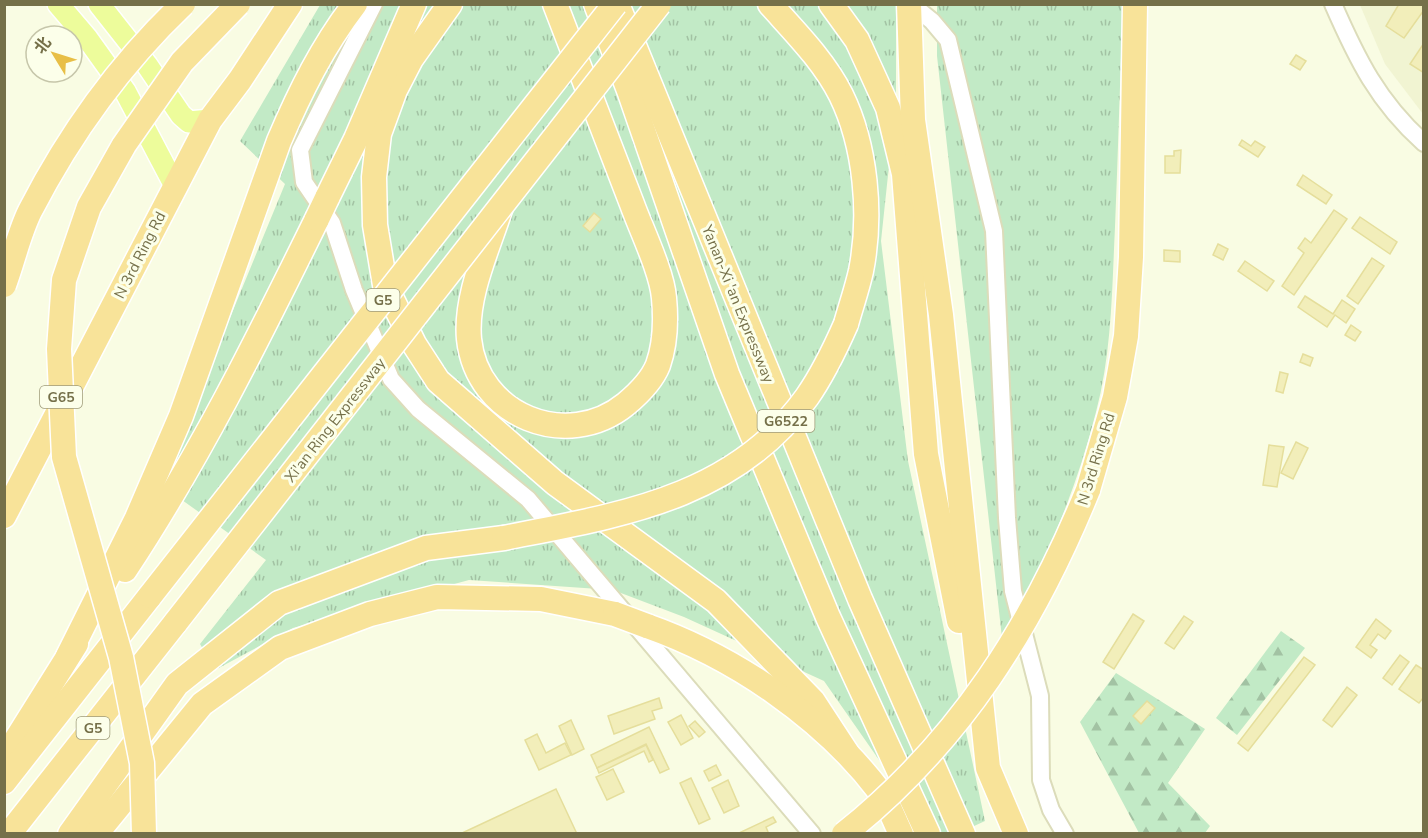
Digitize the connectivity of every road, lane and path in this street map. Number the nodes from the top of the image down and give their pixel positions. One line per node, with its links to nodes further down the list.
1 (58, 4): 20 (main road)
2 (99, 4): 19 (main road)
3 (183, 4): 25 (highway, bridge)
4 (238, 4): 35 (highway, G65, bridge)
5 (290, 4): 21 (highway, N 3rd Ring Rd)
6 (355, 4): 27 (highway)
7 (374, 4): 36 (street)
8 (414, 4): 27 (highway)
9 (450, 4): 28 (highway)
10 (555, 4): 24 (highway)
11 (596, 4): 39 (highway, Yanan-Xi 'an Expressway / G6522)
12 (616, 4): 31 (highway, G5, bridge); 40 (highway, Yanan-Xi 'an Expressway / G6522)
13 (658, 4): 24 (highway, Xi'an Ring Expressway / G5, bridge)
14 (770, 4): 33 (highway, bridge)
15 (831, 4): 30 (highway)
16 (1135, 4): 37 (highway, N 3rd Ring Rd, bridge)
17 (1333, 4): 22 (street)
18 (910, 9): 30 (highway); 42 (street)
19 (159, 83): 20 (main road); 21 (main road)
20 (124, 91): 23 (main road)
21 (210, 120): 23 (highway, N 3rd Ring Rd)
22 (1424, 143)
23 (175, 186): 26 (highway, N 3rd Ring Rd)
24 (501, 207): 32 (highway, Xi'an Ring Expressway / G5, bridge)
25 (4, 285)
26 (4, 516)
27 (68, 656): 29 (highway)
28 (847, 753): 34 (highway, bridge); 38 (highway)
29 (4, 759)
30 (988, 768): 41 (highway)
31 (4, 782)
32 (9, 834)
33 (70, 834)
34 (96, 834)
35 (144, 834)
36 (812, 834)
37 (844, 834)
38 (901, 834)
39 (928, 834)
40 (963, 834)
41 (1016, 834)
42 (1065, 834)

